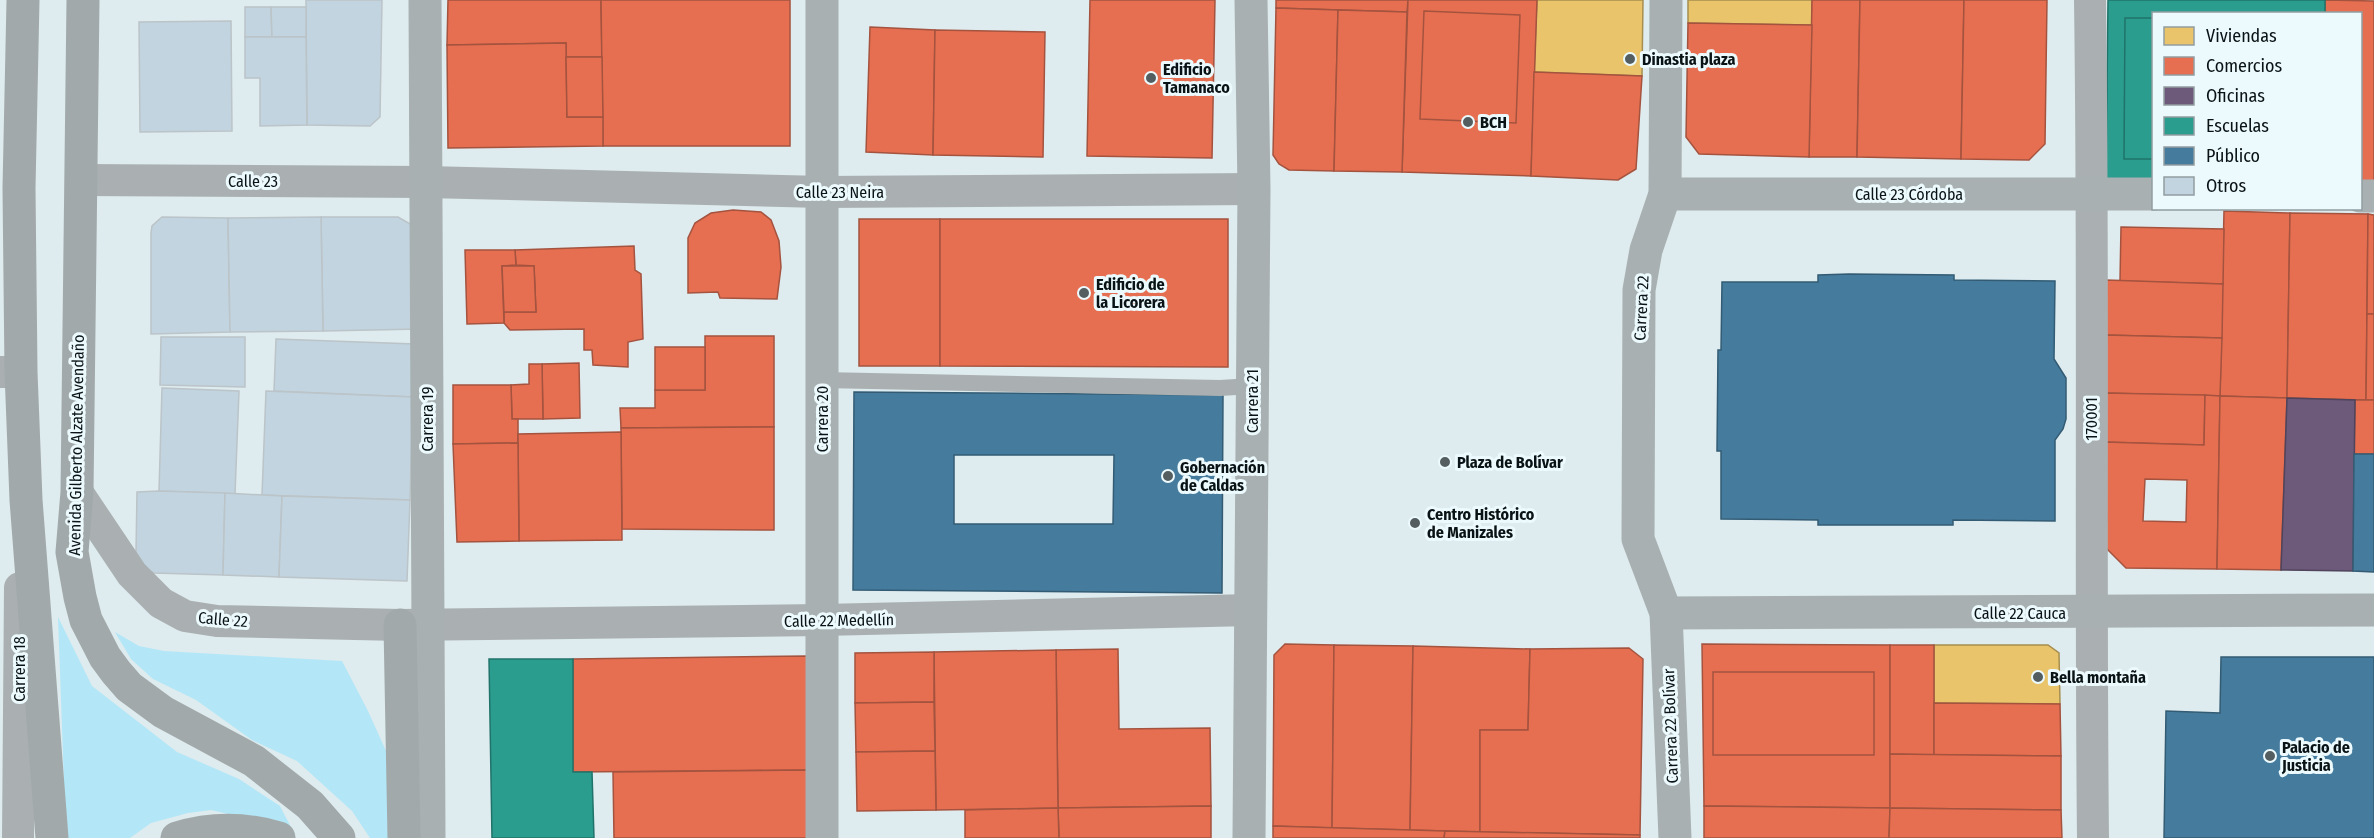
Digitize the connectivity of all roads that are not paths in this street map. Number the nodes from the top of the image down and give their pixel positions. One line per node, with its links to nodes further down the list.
1 (23, 0): 10 (main road)
2 (83, 0): 8 (main road, Avenida Gilberto Alzate Avendaño)
3 (425, 0): 9 (main road, Carrera 19)
4 (822, 0): 12 (main road, Carrera 20)
5 (1251, 0): 11 (main road, Carrera 21)
6 (1666, 0): 14 (main road, Carrera 22)
7 (2090, 0): 13 (street, 170001)
8 (81, 180): 9 (street, Calle 23); 19 (main road, Avenida Gilberto Alzate Avendaño)
9 (426, 182): 12 (street, Calle 23 Neira); 27 (main road, Carrera 19)
10 (10, 188): 16 (main road)
11 (1254, 189): 12 (street, Calle 23 Neira); 18 (main road, Carrera 21)
12 (822, 192): 17 (main road, Carrera 20)
13 (2092, 193): 14 (main road, Calle 23 Córdoba); 15 (main road, Calle 23 Córdoba); 24 (street, 170001)
14 (1665, 194): 25 (main road, Carrera 22)
15 (2152, 194)
16 (11, 372): 20 (main road)
17 (822, 380): 18 (lane); 26 (main road, Carrera 20)
18 (1252, 386): 22 (main road, Carrera 21)
19 (77, 492): 27 (street, Calle 22); 32 (main road, Avenida Gilberto Alzate Avendaño)
20 (26, 500): 21 (street, Carrera 18); 29 (main road)
21 (10, 596): 28 (street, Carrera 18)
22 (1251, 610): 26 (street, Calle 22 Medellín); 36 (main road, Carrera 21)
23 (2374, 610): 24 (main road, Calle 22 Cauca)
24 (2090, 613): 25 (main road, Calle 22 Cauca); 38 (street, 170001)
25 (1666, 614): 37 (main road, Carrera 22 Bolívar)
26 (822, 620): 27 (street, Calle 22 Medellín); 35 (main road, Carrera 20)
27 (414, 624): 33 (main road); 34 (main road, Carrera 19)
28 (18, 838)
29 (52, 838)
30 (177, 838): 31 (main road)
31 (279, 838)
32 (339, 838)
33 (404, 838)
34 (429, 838)
35 (822, 838)
36 (1249, 838)
37 (1675, 838)
38 (2093, 838)

